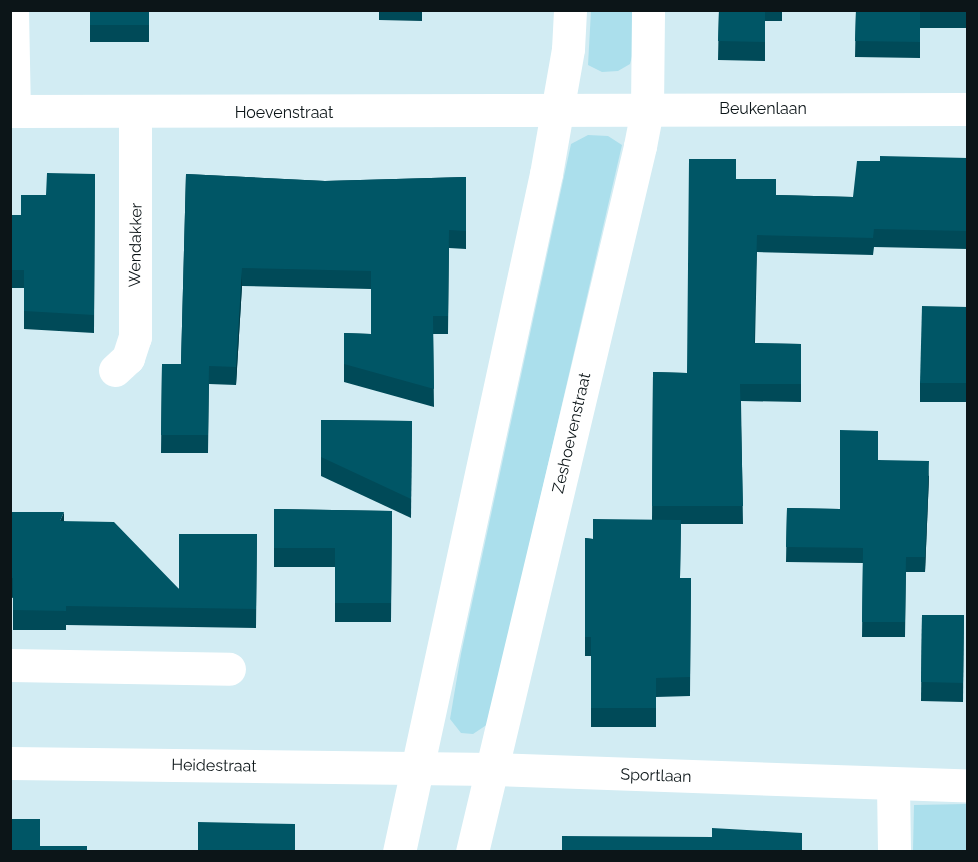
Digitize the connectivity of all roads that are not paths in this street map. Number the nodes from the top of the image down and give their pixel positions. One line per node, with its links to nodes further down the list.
1 (12, 10): 6 (street)
2 (570, 10): 7 (street)
3 (648, 10): 4 (street, Zeshoevenstraat)
4 (647, 109): 5 (street, Beukenlaan); 7 (street, Beukenlaan); 14 (street, Zeshoevenstraat)
5 (968, 109)
6 (12, 111): 8 (street, Hoevenstraat)
7 (558, 111): 8 (street, Hoevenstraat); 13 (street)
8 (135, 114): 9 (street, Wendakker)
9 (115, 370)
10 (10, 665): 11 (street)
11 (229, 669)
12 (10, 763): 13 (street, Heidestraat)
13 (418, 769): 14 (street, Sportlaan); 17 (street)
14 (492, 769): 15 (street, Sportlaan); 18 (street, Zeshoevenstraat)
15 (894, 786): 16 (street, Sportlaan); 19 (street)
16 (968, 786)
17 (399, 852)
18 (472, 852)
19 (894, 852)

